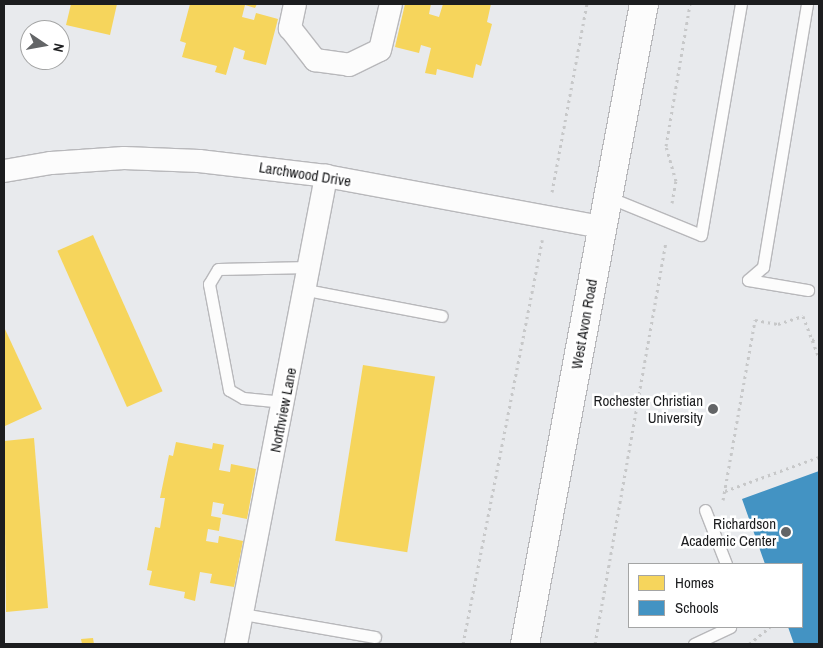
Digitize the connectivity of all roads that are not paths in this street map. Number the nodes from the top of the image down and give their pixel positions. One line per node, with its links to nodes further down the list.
1 (295, 4): 2 (street)
2 (391, 4)
3 (644, 4): 8 (main road, West Avon Road)
4 (741, 4): 8 (lane)
5 (807, 4): 12 (lane)
6 (4, 171): 7 (street, Larchwood Drive)
7 (326, 176): 9 (street, Larchwood Drive); 10 (street, Northview Lane)
8 (608, 197): 9 (main road, West Avon Road)
9 (602, 227): 21 (main road, West Avon Road)
10 (310, 267): 11 (street, Northview Lane); 14 (lane)
11 (306, 290): 13 (lane); 14 (street, Northview Lane)
12 (808, 290)
13 (442, 316)
14 (284, 402): 17 (street, Northview Lane)
15 (704, 510): 16 (lane)
16 (726, 563)
17 (243, 614): 19 (lane); 20 (street, Northview Lane)
18 (728, 628): 22 (lane)
19 (375, 637)
20 (236, 644)
21 (525, 644)
22 (694, 644)

